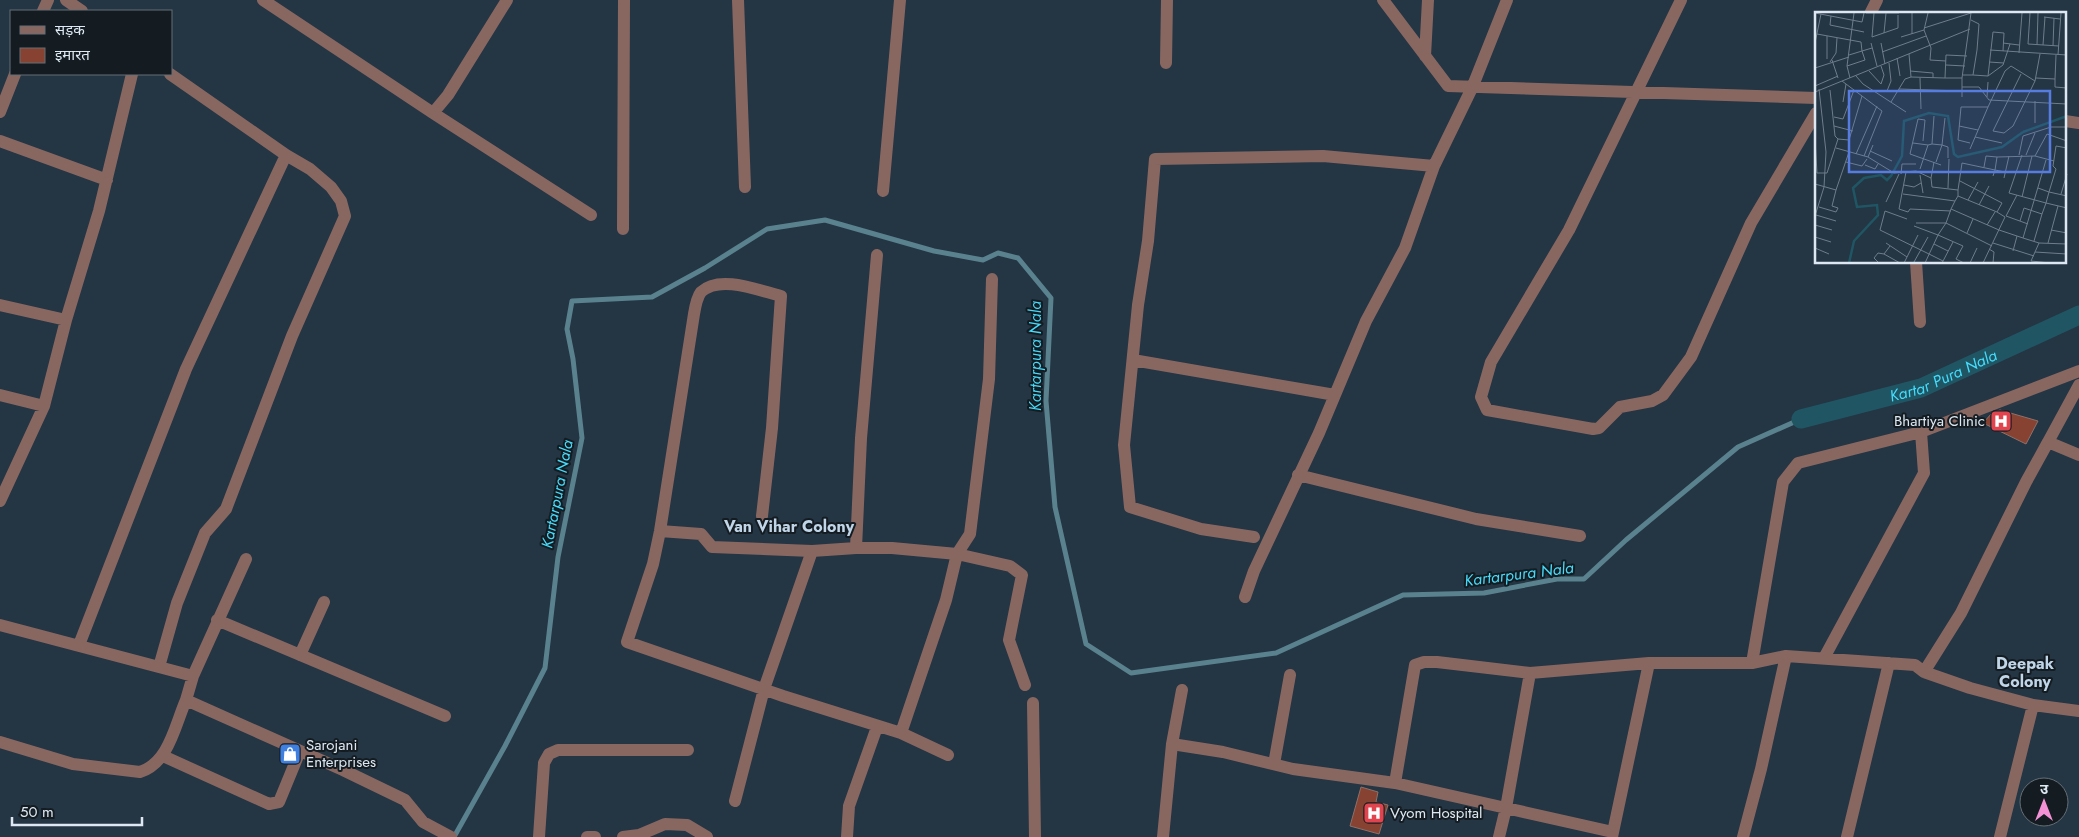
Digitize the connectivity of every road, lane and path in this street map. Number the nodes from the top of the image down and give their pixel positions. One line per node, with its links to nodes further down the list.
1 (66, 0): 13 (street)
2 (263, 0): 24 (street)
3 (507, 0): 24 (street)
4 (624, 0): 35 (street)
5 (738, 0): 32 (street)
6 (900, 0): 33 (street)
7 (1167, 0): 16 (street)
8 (1383, 0): 15 (street)
9 (1428, 0): 15 (street)
10 (1507, 0): 20 (street)
11 (1681, 0): 21 (street)
12 (1878, 0): 14 (street)
13 (81, 10)
14 (1871, 12)
15 (1425, 56): 20 (street)
16 (1166, 63)
17 (15, 75): 23 (street)
18 (132, 75): 31 (street)
19 (171, 75): 29 (street)
20 (1472, 88): 21 (street); 30 (street)
21 (1637, 91): 22 (street); 25 (street)
22 (1815, 98)
23 (0, 112)
24 (433, 113): 34 (street)
25 (1815, 115)
26 (2066, 121): 27 (street)
27 (2079, 123)
28 (0, 141): 31 (street)
29 (286, 155): 65 (street); 72 (street)
30 (1434, 166): 42 (street); 46 (street)
31 (107, 180): 40 (street)
32 (745, 186)
33 (883, 191)
34 (591, 215)
35 (623, 229)
36 (877, 255): 57 (street)
37 (1916, 264): 41 (street)
38 (992, 279): 59 (street)
39 (0, 305): 40 (street)
40 (66, 320): 47 (street)
41 (1920, 322)
42 (1133, 360): 46 (street); 56 (street)
43 (2079, 371): 48 (street)
44 (2079, 385): 49 (street)
45 (0, 395): 47 (street)
46 (1335, 395): 51 (street)
47 (44, 406): 52 (street)
48 (1921, 432): 68 (street); 69 (street)
49 (2048, 442): 50 (street); 73 (street)
50 (2079, 455)
51 (1298, 475): 55 (street); 61 (street)
52 (0, 501)
53 (762, 516): 54 (street)
54 (660, 531): 58 (street); 78 (street)
55 (1580, 536)
56 (1254, 537)
57 (856, 548): 58 (street); 59 (street)
58 (812, 551): 78 (street)
59 (957, 554): 77 (street); 86 (street)
60 (246, 558): 63 (street)
61 (1245, 597)
62 (324, 602): 66 (street)
63 (217, 620): 66 (street); 76 (street)
64 (0, 625): 65 (street)
65 (78, 645): 72 (street)
66 (300, 655): 84 (street)
67 (1786, 656): 68 (street); 69 (street); 106 (street)
68 (1824, 658): 71 (street)
69 (1752, 662): 70 (street)
70 (1649, 663): 74 (street); 97 (street)
71 (1888, 663): 73 (street); 107 (street)
72 (159, 667): 76 (street)
73 (1924, 672): 82 (street)
74 (1530, 673): 94 (street); 96 (street)
75 (1290, 675): 93 (street)
76 (193, 676): 80 (street)
77 (1025, 685)
78 (764, 689): 85 (street); 95 (street)
79 (1182, 690): 88 (street)
80 (186, 700): 90 (street); 92 (street)
81 (1033, 703): 103 (street)
82 (2032, 705): 83 (street); 108 (street)
83 (2079, 711)
84 (445, 716)
85 (876, 727): 86 (street); 102 (street)
86 (901, 733): 91 (street)
87 (0, 742): 92 (street)
88 (1172, 744): 93 (street); 104 (street)
89 (688, 750): 99 (street)
90 (300, 751): 92 (street); 98 (street)
91 (948, 755)
92 (163, 756)
93 (1274, 764): 94 (street)
94 (1395, 784): 96 (street)
95 (735, 801)
96 (1506, 808): 97 (street); 105 (street)
97 (1612, 834)
98 (451, 837)
99 (539, 837)
100 (623, 837): 101 (street)
101 (707, 837)
102 (847, 837)
103 (1034, 837)
104 (1164, 837)
105 (1499, 837)
106 (1743, 837)
107 (1847, 837)
108 (2000, 837)

